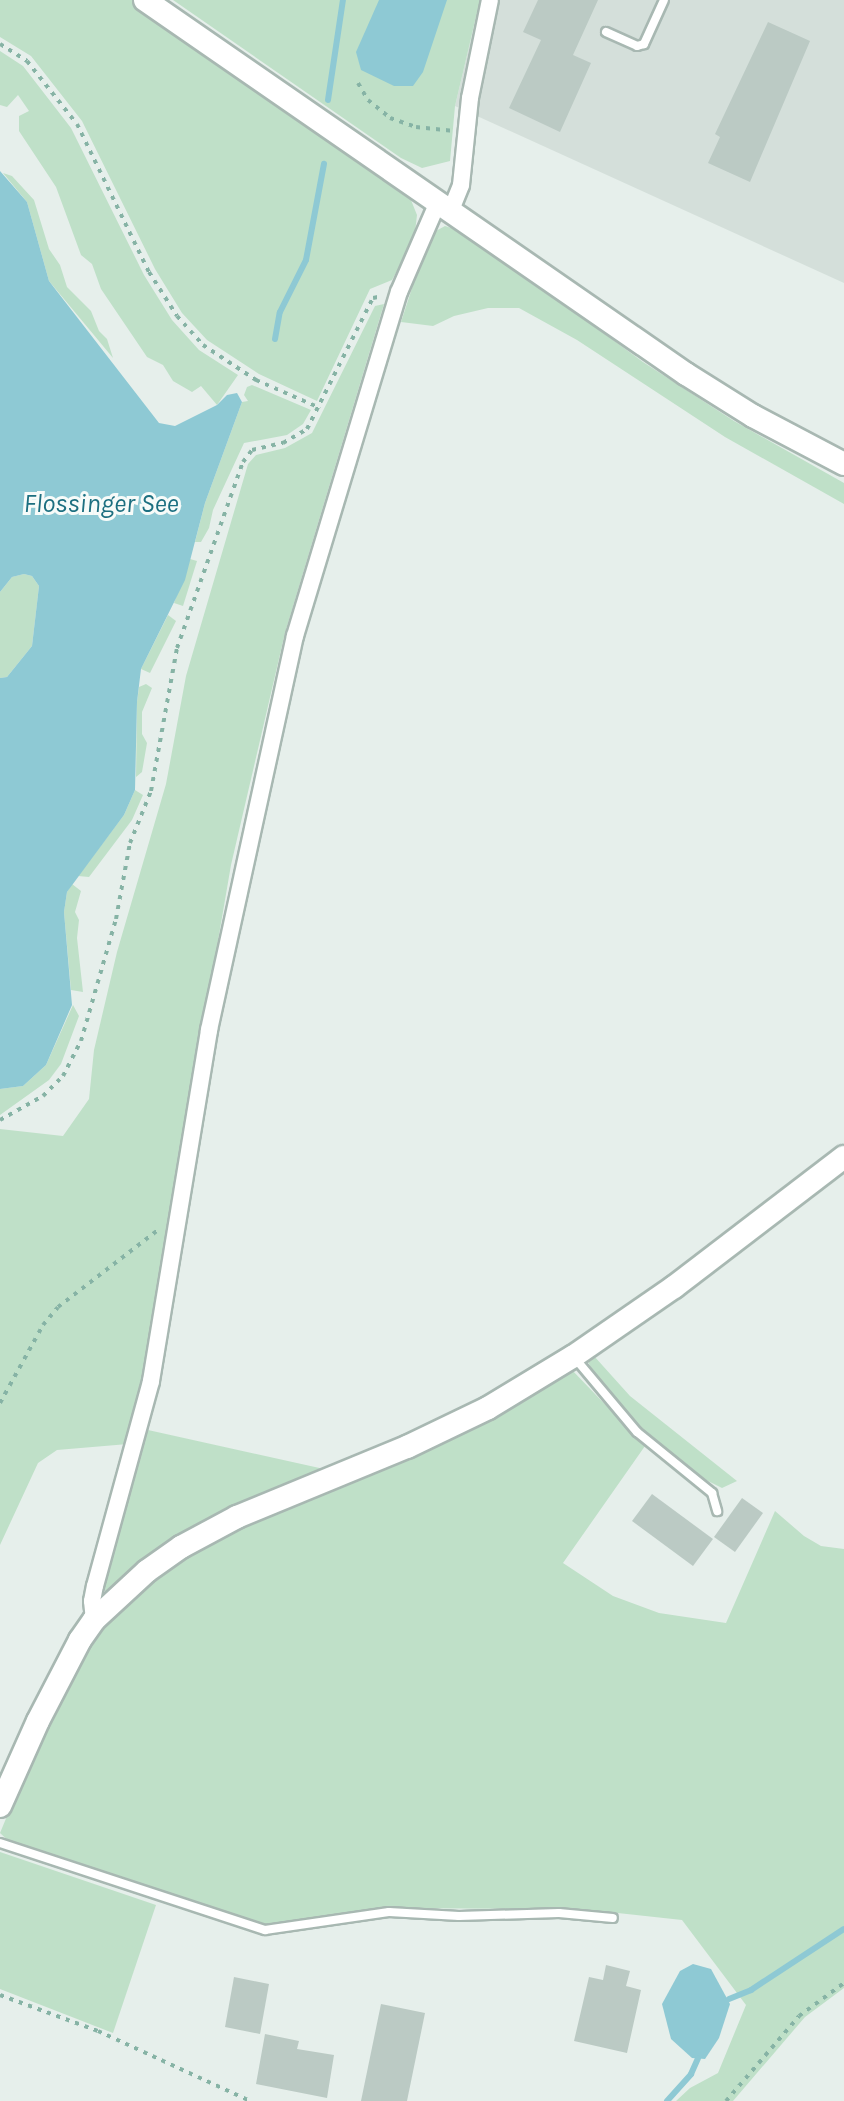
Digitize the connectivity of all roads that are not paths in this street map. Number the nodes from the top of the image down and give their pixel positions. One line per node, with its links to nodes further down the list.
1 (145, 0): 5 (main road)
2 (490, 0): 5 (street)
3 (664, 0): 4 (lane)
4 (606, 32)
5 (444, 206): 6 (main road); 10 (street)
6 (844, 464)
7 (844, 1157): 8 (main road)
8 (574, 1356): 9 (lane); 10 (main road)
9 (717, 1511)
10 (94, 1620): 11 (main road)
11 (0, 1806)
12 (0, 1843): 13 (lane)
13 (613, 1918)

